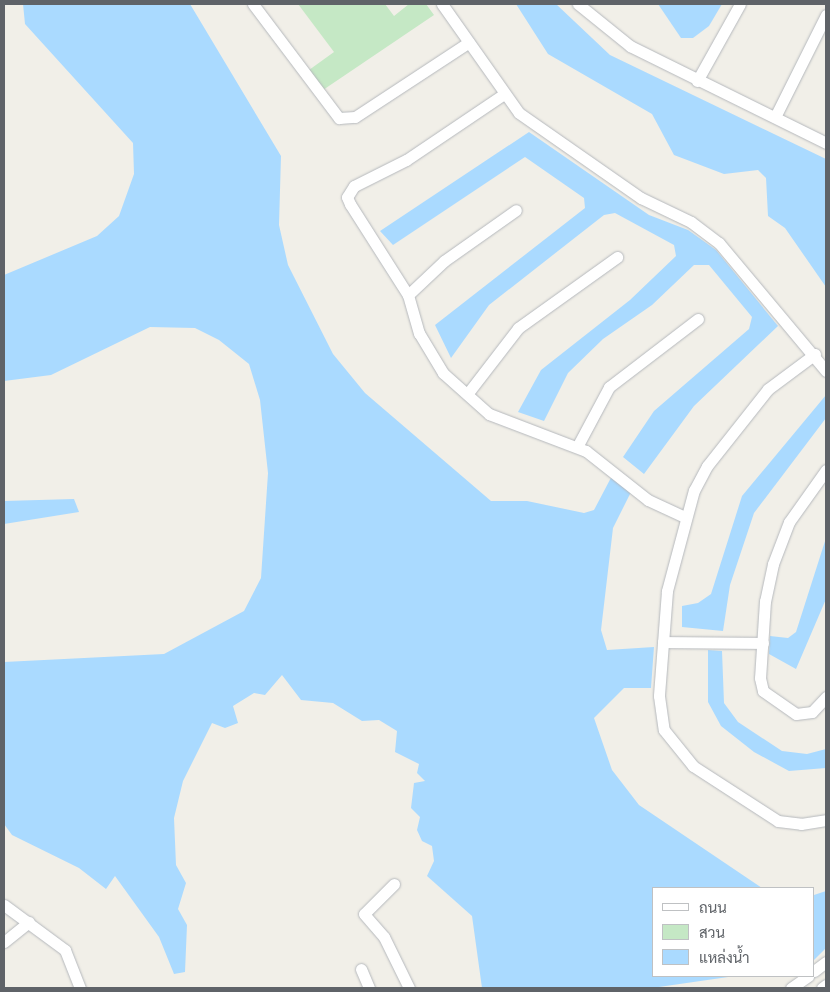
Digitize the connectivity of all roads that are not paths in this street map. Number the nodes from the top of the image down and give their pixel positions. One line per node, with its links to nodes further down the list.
1 (253, 4): 6 (street)
2 (442, 4): 6 (street)
3 (578, 4): 7 (street)
4 (740, 4): 7 (street)
5 (826, 15): 9 (street)
6 (469, 42): 8 (street)
7 (697, 81): 9 (street)
8 (504, 94): 13 (street); 15 (street)
9 (774, 117): 10 (street)
10 (826, 143)
11 (516, 210): 13 (street)
12 (617, 257): 17 (street)
13 (408, 295): 17 (street)
14 (698, 318): 18 (street)
15 (815, 354): 16 (street); 20 (street)
16 (826, 371)
17 (468, 393): 18 (street)
18 (577, 447): 20 (street)
19 (824, 477): 22 (street)
20 (685, 517): 21 (street)
21 (663, 642): 22 (street); 24 (street)
22 (762, 643): 23 (street)
23 (826, 697)
24 (826, 820)
25 (394, 884): 36 (street)
26 (4, 905): 27 (street)
27 (29, 922): 28 (street); 34 (street)
28 (4, 942)
29 (826, 962): 31 (street)
30 (361, 969): 35 (street)
31 (815, 970)
32 (807, 977): 37 (street)
33 (826, 985): 38 (street)
34 (80, 988)
35 (369, 988)
36 (409, 988)
37 (791, 988)
38 (822, 988)

